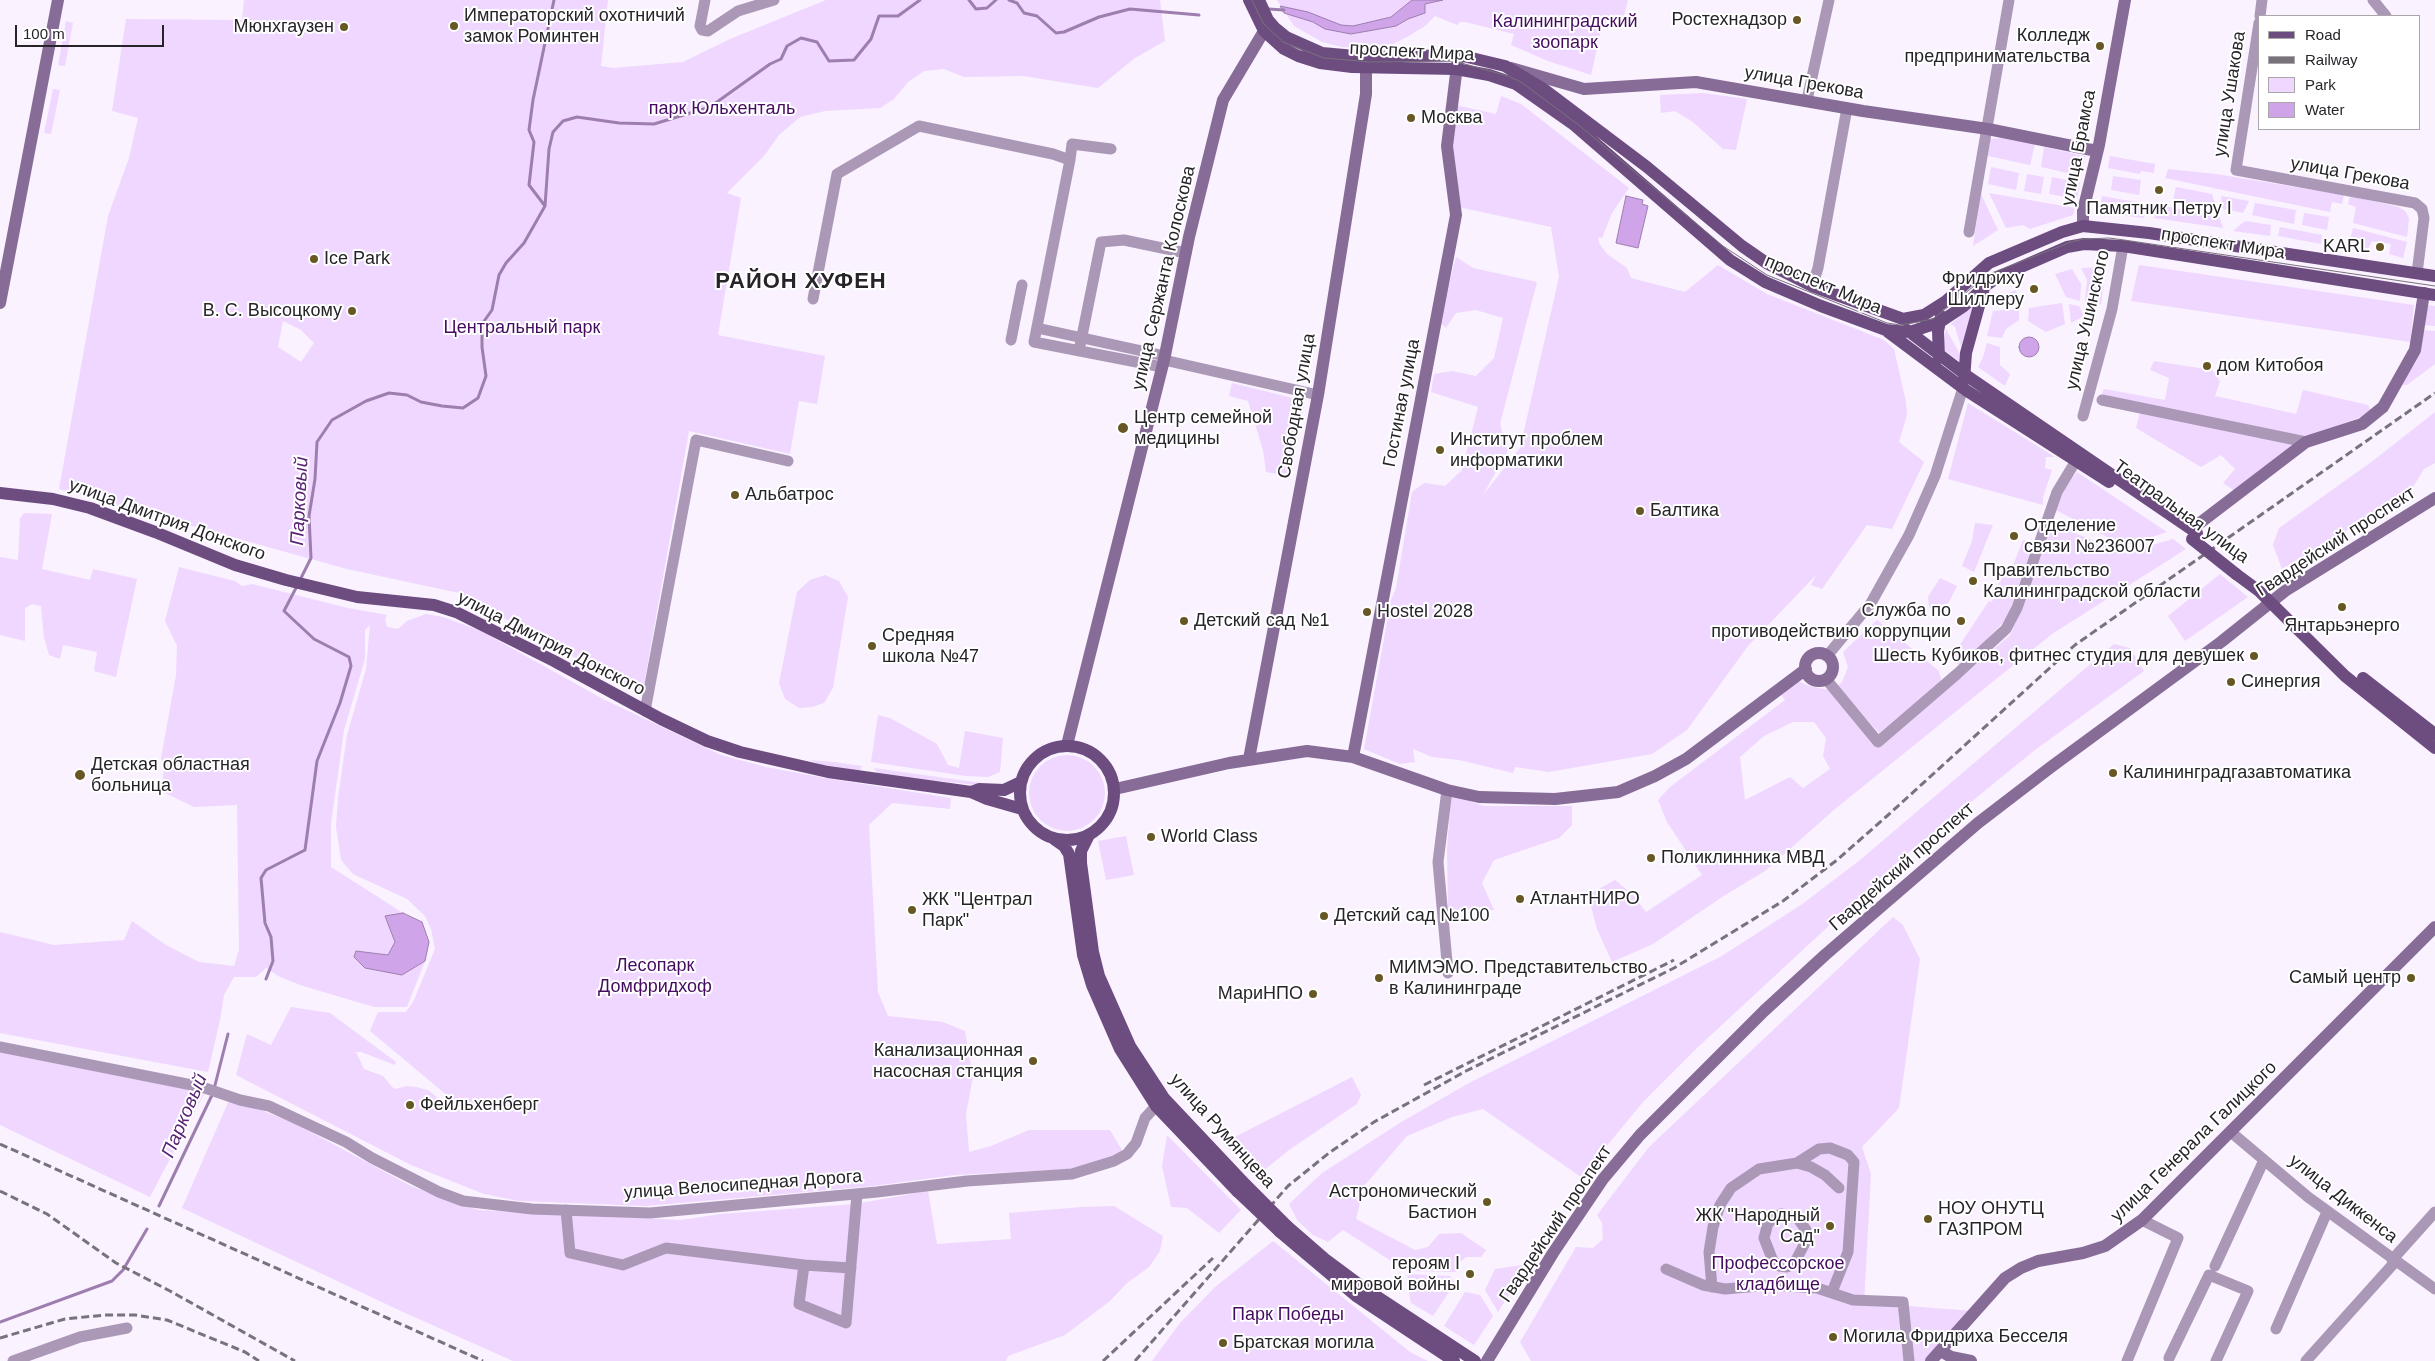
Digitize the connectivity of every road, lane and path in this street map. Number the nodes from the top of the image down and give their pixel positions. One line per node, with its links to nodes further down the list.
1 (58, 0): 36 (street)
2 (705, 0): 3 (street)
3 (774, 0)
4 (1250, 0): 13 (main road, проспект Мира)
5 (1259, 0): 13 (main road, проспект Мира)
6 (1828, 0): 19 (street)
7 (2009, 0): 21 (street)
8 (2125, 0): 23 (street, улица Брамса)
9 (2262, 0): 11 (street, улица Ушакова)
10 (2373, 0): 12 (street)
11 (2260, 15)
12 (2385, 15)
13 (1264, 25): 16 (main road, проспект Мира); 30 (street, улица Сержанта Колоскова)
14 (2258, 29): 25 (street, улица Ушакова)
15 (1459, 55): 16 (main road, проспект Мира); 17 (main road, проспект Мира); 18 (street, Гостиная улица)
16 (1366, 62): 18 (main road, проспект Мира); 53 (street, Свободная улица)
17 (1505, 66): 19 (street, улица Грекова); 34 (main road, проспект Мира)
18 (1456, 69): 43 (main road, проспект Мира); 70 (street, Гостиная улица)
19 (1807, 100): 20 (street, улица Грекова)
20 (1847, 108): 21 (street, улица Грекова); 34 (street)
21 (1988, 129): 23 (street, улица Грекова); 28 (street)
22 (1111, 150): 24 (street)
23 (2097, 151): 26 (street, улица Брамса)
24 (1070, 160): 38 (street); 42 (street)
25 (2236, 170): 32 (street, улица Грекова)
26 (2083, 226): 27 (main road, проспект Мира); 29 (main road, улица Брамса); 39 (main road, проспект Мира)
27 (2126, 230): 31 (main road, улица Ушинского); 32 (main road, проспект Мира)
28 (1969, 232)
29 (2084, 244): 31 (main road, проспект Мира); 35 (main road, проспект Мира)
30 (1186, 253): 45 (street); 49 (street, улица Сержанта Колоскова)
31 (2122, 253): 37 (main road, проспект Мира); 55 (street, улица Ушинского)
32 (2426, 274): 37 (main road)
33 (1022, 284): 46 (street)
34 (1812, 286): 40 (main road, проспект Мира)
35 (1985, 286): 41 (main road, проспект Мира); 51 (main road)
36 (1, 294)
37 (2429, 294): 56 (street)
38 (813, 300)
39 (1946, 302): 40 (main road, проспект Мира); 41 (main road)
40 (1893, 316): 44 (main road, Театральная улица)
41 (1940, 322): 44 (main road, проспект Мира); 48 (main road)
42 (1037, 328): 45 (street); 47 (street)
43 (1886, 330): 44 (main road, проспект Мира); 50 (main road, Театральная улица)
44 (1910, 332): 48 (main road, Театральная улица)
45 (1082, 337): 47 (street); 49 (street)
46 (1011, 340)
47 (1079, 351): 49 (street)
48 (1939, 354): 50 (main road); 51 (main road, Театральная улица)
49 (1164, 361): 53 (street); 68 (street, улица Сержанта Колоскова)
50 (1940, 371): 52 (main road, Театральная улица)
51 (1965, 374): 52 (main road); 57 (main road, Театральная улица)
52 (1963, 388): 57 (main road, Театральная улица); 63 (street)
53 (1318, 395): 71 (street, Свободная улица)
54 (2102, 400): 56 (street)
55 (2083, 416)
56 (2306, 442): 61 (street)
57 (2078, 457): 61 (main road, Театральная улица); 65 (street)
58 (788, 461): 66 (street)
59 (0, 493): 66 (main road, улица Дмитрия Донского)
60 (2435, 498): 62 (street, Гвардейский проспект)
61 (2194, 534): 62 (main road, Театральная улица)
62 (2274, 601): 67 (main road, Театральная улица); 69 (main road, Театральная улица); 111 (street, Гвардейский проспект)
63 (1828, 656): 64 (street); 65 (street)
64 (1806, 669): 65 (street); 74 (street)
65 (1826, 679)
66 (645, 711): 75 (main road, улица Дмитрия Донского)
67 (2435, 734)
68 (1068, 745): 72 (main road); 73 (main road)
69 (2435, 748)
70 (1353, 757): 71 (street); 74 (street)
71 (1249, 759): 73 (street)
72 (1021, 782): 75 (main road, улица Дмитрия Донского); 76 (main road)
73 (1115, 789): 77 (main road)
74 (1447, 790): 80 (street)
75 (971, 792): 76 (main road, улица Дмитрия Донского)
76 (1022, 809): 78 (main road)
77 (1089, 835): 78 (main road); 87 (main road, улица Румянцева)
78 (1054, 839): 82 (main road, улица Румянцева)
79 (2435, 927): 83 (street, улица Генерала Галицкого)
80 (1448, 973)
81 (0, 1047): 89 (street, улица Велосипедная Дорога)
82 (1156, 1106): 87 (main road, улица Румянцева); 88 (street, улица Велосипедная Дорога)
83 (2232, 1133): 84 (street, улица Диккенса); 92 (street, улица Генерала Галицкого)
84 (2264, 1160): 90 (street, улица Диккенса); 96 (street)
85 (1797, 1163): 86 (street); 101 (street); 103 (street)
86 (1839, 1188)
87 (1242, 1189): 93 (main road, улица Румянцева, bridge)
88 (857, 1194): 89 (street, улица Велосипедная Дорога); 97 (street)
89 (566, 1210): 95 (street)
90 (2328, 1212): 94 (street, улица Диккенса); 105 (street)
91 (2435, 1212): 94 (street)
92 (2142, 1220): 106 (street, улица Генерала Галицкого); 115 (street)
93 (1283, 1229): 109 (main road, улица Румянцева); 110 (main road, улица Румянцева)
94 (2393, 1261): 102 (street, улица Диккенса); 117 (street)
95 (804, 1265): 97 (street); 97 (street)
96 (2215, 1266)
97 (851, 1268)
98 (1783, 1268): 98 (street); 100 (street)
99 (1666, 1269): 101 (street)
100 (1782, 1286): 101 (street); 103 (street)
101 (1712, 1288)
102 (2434, 1290)
103 (1832, 1292): 112 (street)
104 (127, 1328): 108 (street)
105 (2276, 1329)
106 (1941, 1351): 113 (street, улица Генерала Галицкого); 114 (street)
107 (2169, 1358): 116 (street)
108 (13, 1361)
109 (1454, 1361)
110 (1475, 1361)
111 (1487, 1361)
112 (1910, 1361)
113 (1931, 1361)
114 (1971, 1361)
115 (2127, 1361)
116 (2216, 1361)
117 (2306, 1361)

